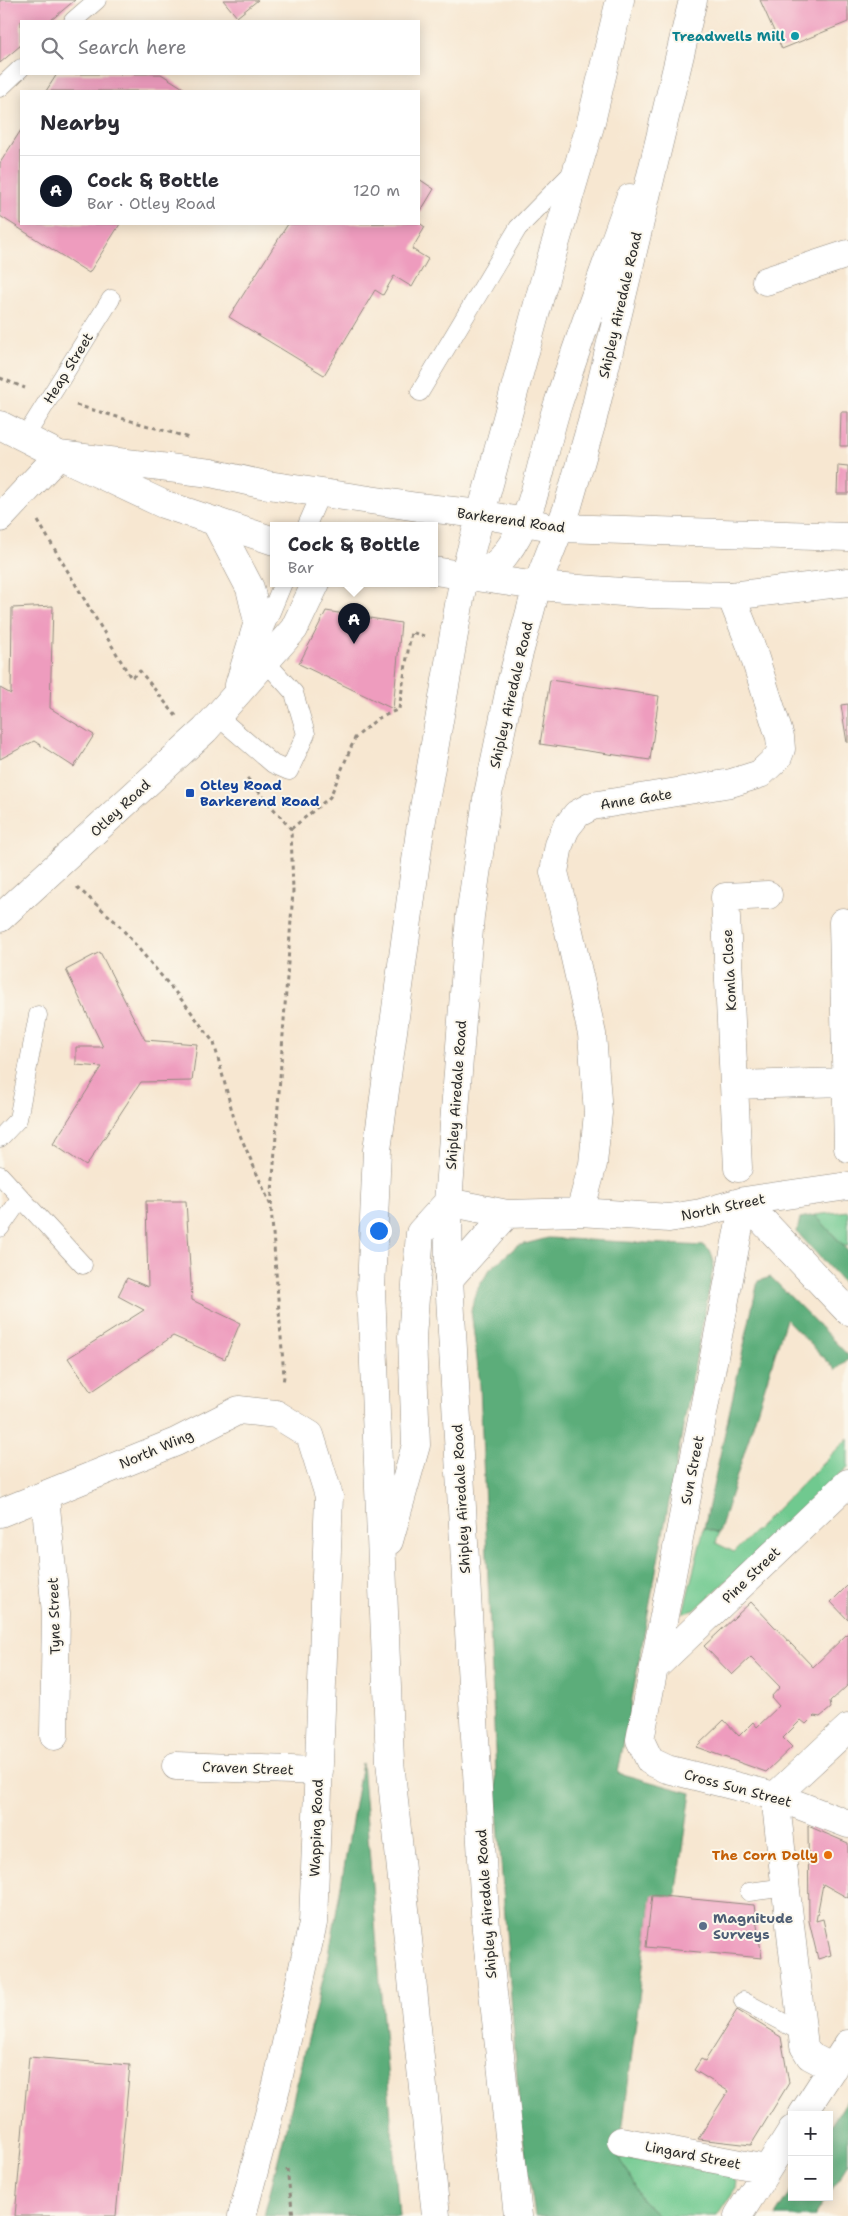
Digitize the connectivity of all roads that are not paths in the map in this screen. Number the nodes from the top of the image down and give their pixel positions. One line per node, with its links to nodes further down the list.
1 (97, 0): 4 (lane)
2 (620, 0): 8 (street)
3 (693, 0): 5 (street, Shipley Airedale Road)
4 (74, 20)
5 (677, 66): 21 (street); 22 (street, Shipley Airedale Road)
6 (20, 69): 7 (lane)
7 (0, 88)
8 (578, 167): 12 (lane); 17 (street)
9 (848, 254): 10 (street)
10 (766, 281)
11 (111, 299): 14 (lane, Heap Street)
12 (420, 392)
13 (0, 425): 14 (street, Barkerend Road)
14 (25, 437): 15 (street, Barkerend Road)
15 (59, 455): 16 (street, Barkerend Road); 18 (street); 19 (street, Barkerend Road)
16 (321, 493): 17 (street, Barkerend Road); 20 (lane)
17 (480, 514): 21 (street, Barkerend Road); 26 (street)
18 (0, 518)
19 (214, 521): 24 (street, Barkerend Road); 33 (street, Otley Road)
20 (308, 522)
21 (523, 522): 22 (street, Barkerend Road); 26 (street)
22 (560, 528): 23 (street, Barkerend Road); 28 (street, Shipley Airedale Road)
23 (848, 537)
24 (270, 540)
25 (438, 572): 26 (street)
26 (464, 576): 28 (street); 60 (street)
27 (848, 582): 31 (street)
28 (537, 586): 31 (street); 49 (street, Shipley Airedale Road)
29 (281, 587): 33 (lane)
30 (314, 587): 32 (street, Otley Road)
31 (731, 596): 50 (street, Anne Gate)
32 (265, 662): 33 (street, Otley Road); 34 (lane)
33 (236, 694): 34 (street, Otley Road)
34 (211, 723): 36 (street, Otley Road)
35 (768, 895): 41 (street, Komla Close)
36 (0, 918)
37 (843, 922): 38 (street)
38 (846, 998): 40 (street)
39 (38, 1015): 42 (lane)
40 (846, 1082): 41 (street); 43 (street)
41 (734, 1085): 44 (street, Komla Close)
42 (0, 1138)
43 (848, 1148)
44 (738, 1168)
45 (0, 1175): 47 (lane)
46 (848, 1186): 48 (street, North Street)
47 (21, 1198): 52 (lane); 53 (lane)
48 (744, 1200): 50 (street, North Street); 55 (street); 61 (street, Sun Street)
49 (448, 1202): 51 (street, North Street); 54 (street, Shipley Airedale Road); 60 (street)
50 (580, 1212): 51 (street, North Street)
51 (507, 1214): 54 (street)
52 (0, 1228)
53 (84, 1265)
54 (448, 1279): 81 (street, Shipley Airedale Road)
55 (848, 1310)
56 (310, 1435): 58 (street, North Wing); 66 (street, Wapping Road)
57 (848, 1483): 61 (street, Pine Street)
58 (45, 1496): 59 (street, North Wing); 63 (street, Tyne Street)
59 (0, 1514)
60 (382, 1566): 80 (street)
61 (654, 1668): 64 (street, Sun Street)
62 (848, 1728): 67 (street)
63 (54, 1736)
64 (640, 1740): 67 (street, Cross Sun Street)
65 (176, 1766): 66 (street, Craven Street)
66 (319, 1771): 79 (street, Wapping Road)
67 (775, 1796): 68 (street, Cross Sun Street); 69 (street)
68 (848, 1824)
69 (786, 1887): 70 (lane); 72 (street)
70 (749, 1892)
71 (743, 2001): 72 (lane)
72 (803, 2033): 74 (street)
73 (848, 2044): 74 (street)
74 (833, 2068): 75 (street)
75 (805, 2111)
76 (788, 2136): 78 (street)
77 (621, 2141): 78 (street, Lingard Street)
78 (766, 2169): 82 (street)
79 (242, 2216)
80 (436, 2216)
81 (518, 2216)
82 (738, 2216)

